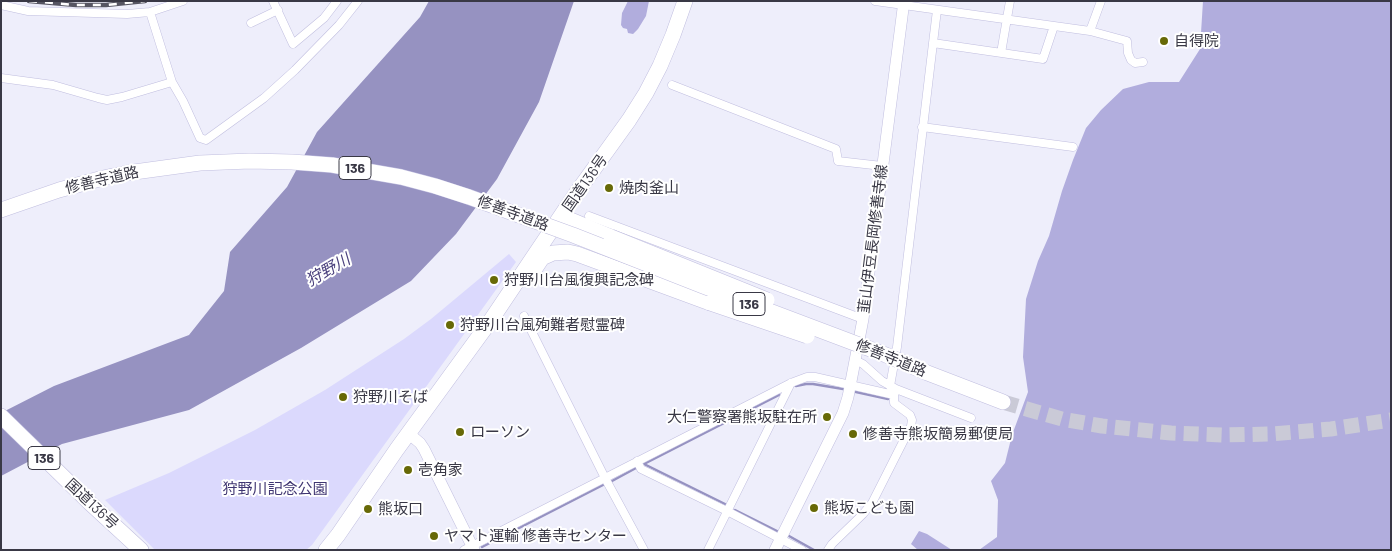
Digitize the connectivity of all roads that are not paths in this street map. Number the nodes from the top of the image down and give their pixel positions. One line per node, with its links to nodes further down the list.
1 (183, 1): 13 (street)
2 (273, 1): 11 (street)
3 (337, 1): 11 (street)
4 (358, 1): 22 (street)
5 (685, 1): 28 (highway, 国道136号)
6 (875, 1): 9 (street)
7 (1010, 1): 14 (street)
8 (1101, 1): 17 (street)
9 (904, 3): 12 (street); 26 (main road, 韮山伊豆長岡修善寺線)
10 (1, 4): 13 (street)
11 (278, 10): 15 (street)
12 (936, 10): 14 (street); 18 (street)
13 (150, 12): 22 (street)
14 (1006, 19): 16 (street); 19 (street)
15 (251, 23)
16 (1054, 26): 17 (street); 19 (street)
17 (1090, 31): 20 (street)
18 (932, 43): 19 (street); 24 (street)
19 (1001, 53)
20 (1142, 62)
21 (1, 78): 22 (street)
22 (172, 82)
23 (672, 85): 26 (street)
24 (922, 127): 25 (street); 41 (street)
25 (1073, 147)
26 (882, 166): 34 (main road, 韮山伊豆長岡修善寺線)
27 (1, 210): 36 (highway, 修善寺道路 / 136, bridge)
28 (562, 216): 29 (highway); 30 (highway, 国道136号)
29 (590, 222): 31 (street); 31 (street); 36 (highway, bridge)
30 (551, 230): 32 (highway); 35 (highway, 国道136号)
31 (684, 252): 34 (street)
32 (577, 254): 35 (highway); 38 (highway, bridge)
33 (524, 316): 47 (street)
34 (863, 319): 37 (main road, 韮山伊豆長岡修善寺線)
35 (491, 320): 45 (highway, 国道136号)
36 (886, 355): 38 (highway, 修善寺道路 / 136, bridge)
37 (855, 360): 40 (main road, 韮山伊豆長岡修善寺線); 41 (street)
38 (925, 372): 42 (highway, 修善寺道路 / 136)
39 (792, 383): 40 (street); 46 (street); 48 (street)
40 (850, 385): 41 (street); 49 (main road, 韮山伊豆長岡修善寺線)
41 (893, 390): 44 (street); 57 (street)
42 (1004, 402)
43 (1, 416): 51 (highway, 国道136号 / 136)
44 (971, 418)
45 (408, 434): 50 (main road); 52 (highway, 国道136号)
46 (637, 461): 47 (street); 48 (street)
47 (605, 478): 50 (street); 53 (street)
48 (728, 511): 49 (street); 54 (street)
49 (781, 538): 55 (main road, 韮山伊豆長岡修善寺線); 56 (street)
50 (470, 548)
51 (141, 550)
52 (326, 550)
53 (644, 550)
54 (708, 550)
55 (775, 550)
56 (802, 550)
57 (828, 550)

